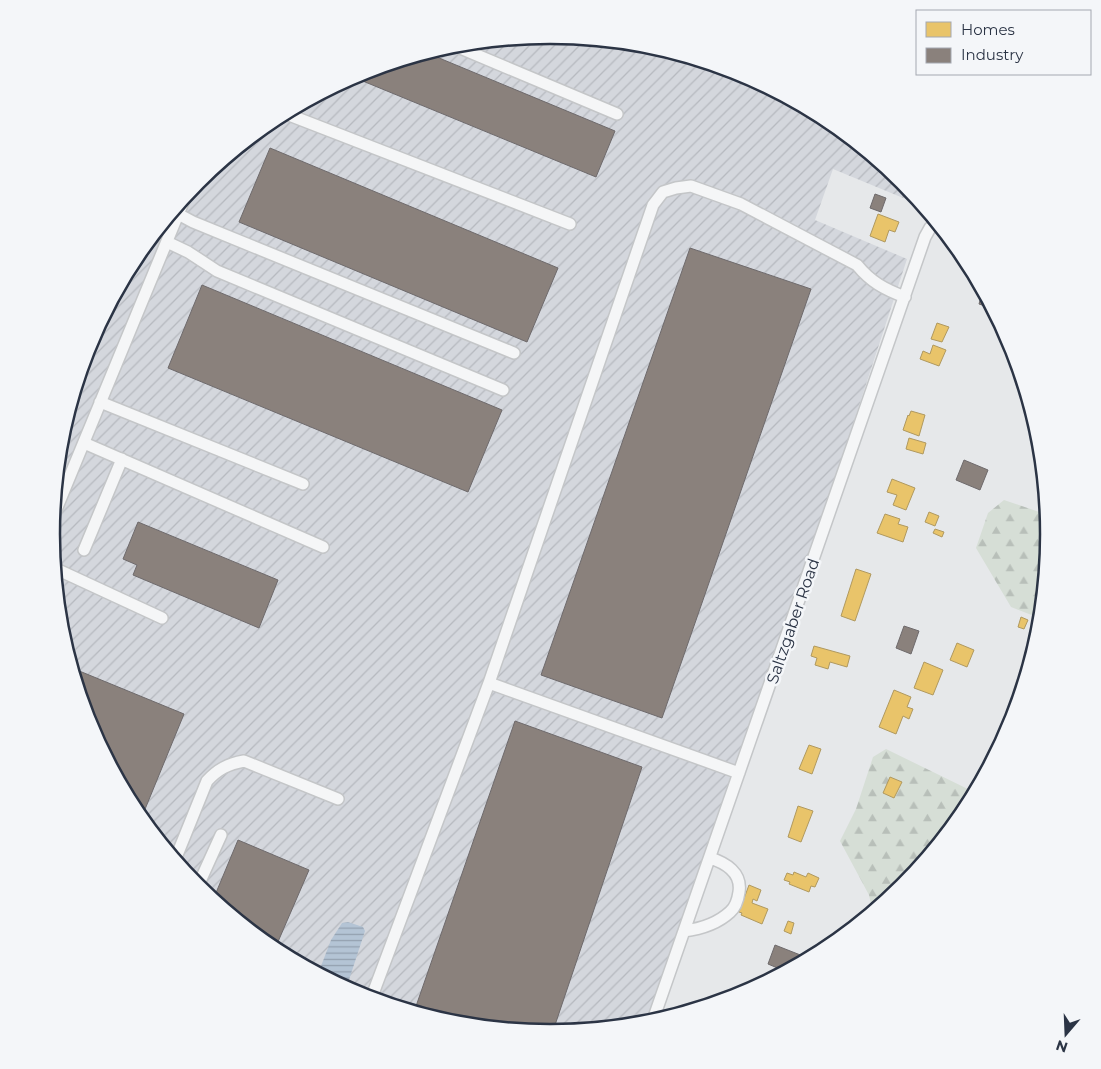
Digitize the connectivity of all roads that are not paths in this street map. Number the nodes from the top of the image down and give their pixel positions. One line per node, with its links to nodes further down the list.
1 (467, 51): 2 (street)
2 (617, 114)
3 (293, 117): 6 (street)
4 (184, 208): 10 (street)
5 (176, 218): 8 (street)
6 (570, 224)
7 (932, 227): 9 (street, Saltzgaber Road)
8 (167, 242): 11 (street); 12 (street)
9 (905, 296): 21 (street); 22 (street, Saltzgaber Road)
10 (514, 353)
11 (502, 390)
12 (100, 402): 13 (street); 15 (street)
13 (84, 443): 14 (street); 16 (street)
14 (122, 459): 17 (street); 18 (street)
15 (304, 484)
16 (61, 497)
17 (323, 547)
18 (84, 550)
19 (61, 571): 20 (street)
20 (162, 618)
21 (489, 684): 22 (street); 29 (street)
22 (739, 773): 26 (street, Saltzgaber Road)
23 (338, 799): 25 (street)
24 (220, 835): 27 (street)
25 (178, 853)
26 (710, 858): 28 (street, Saltzgaber Road); 28 (street)
27 (201, 879)
28 (684, 931): 30 (street, Saltzgaber Road)
29 (374, 992)
30 (655, 1014)

